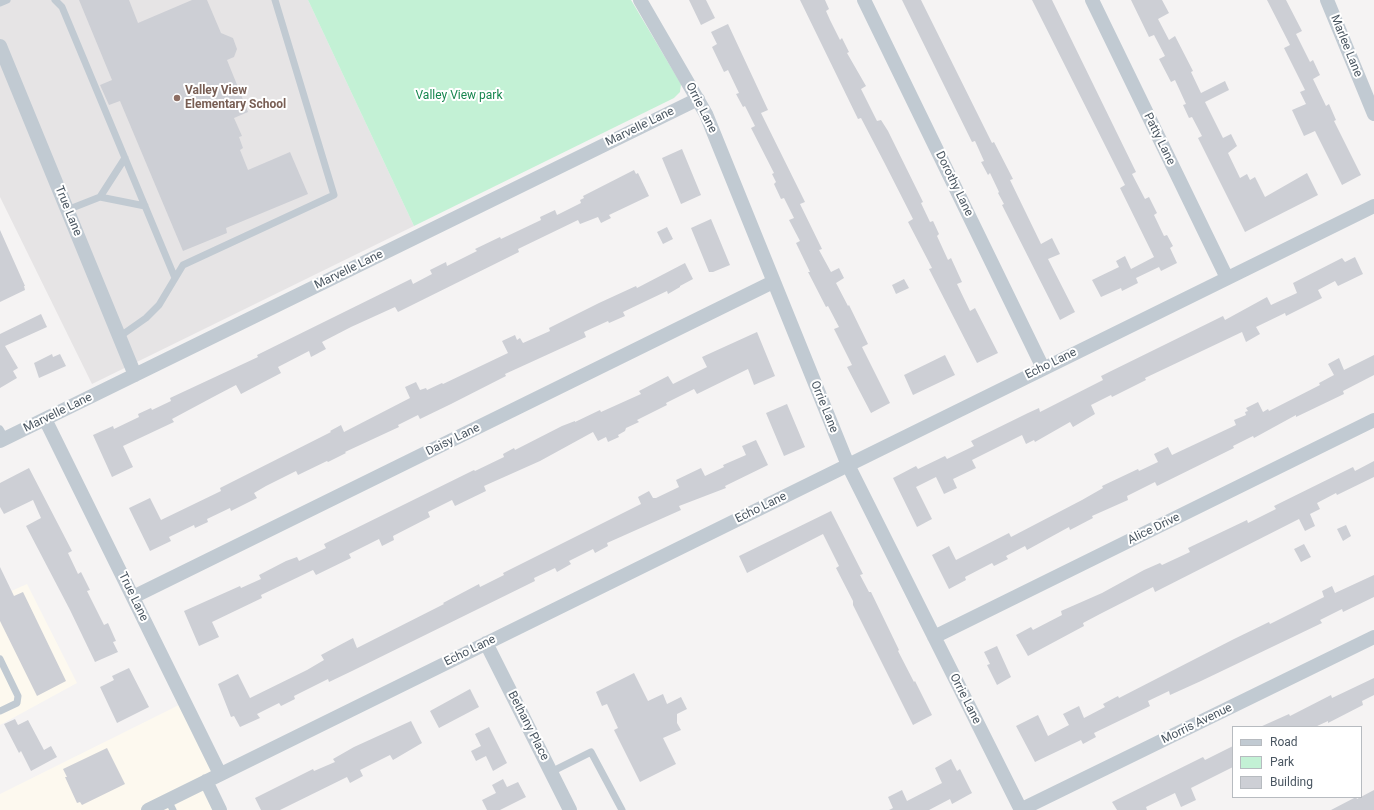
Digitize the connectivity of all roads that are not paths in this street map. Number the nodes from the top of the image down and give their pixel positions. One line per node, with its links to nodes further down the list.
1 (7, 0): 8 (lane)
2 (56, 0): 12 (lane)
3 (275, 0): 17 (lane)
4 (640, 0): 10 (street, Orrie Lane)
5 (864, 0): 21 (street, Dorothy Lane)
6 (1092, 0): 18 (street, Patty Lane)
7 (1327, 0): 11 (street, Marlee Lane)
8 (0, 3)
9 (0, 46): 16 (street, True Lane)
10 (698, 99): 19 (street, Orrie Lane); 22 (street, Marvelle Lane)
11 (1374, 114)
12 (125, 158): 13 (lane); 14 (lane)
13 (100, 197): 14 (lane); 16 (lane)
14 (145, 206): 17 (lane)
15 (1374, 206): 18 (street, Echo Lane)
16 (67, 210): 20 (street, True Lane)
17 (176, 278): 20 (lane)
18 (1227, 278): 21 (street, Echo Lane)
19 (773, 282): 26 (street, Orrie Lane); 27 (street, Daisy Lane)
20 (119, 337): 22 (street, True Lane)
21 (1043, 368): 26 (street, Echo Lane)
22 (135, 375): 23 (street, Marvelle Lane)
23 (45, 419): 25 (street, Marvelle Lane); 27 (street, True Lane)
24 (1374, 420): 28 (street, Alice Drive)
25 (2, 436)
26 (848, 465): 28 (street, Orrie Lane); 30 (street, Echo Lane)
27 (133, 597): 34 (street, True Lane)
28 (934, 637): 41 (street, Orrie Lane)
29 (1374, 637): 41 (street, Morris Avenue)
30 (486, 643): 33 (street, Bethany Place); 34 (street, Echo Lane)
31 (0, 659): 32 (lane)
32 (0, 711)
33 (551, 772): 39 (street, Bethany Place); 40 (lane)
34 (220, 774): 35 (street, Echo Lane)
35 (206, 782): 36 (street, Echo Lane); 38 (street)
36 (170, 805): 37 (street, Echo Lane)
37 (148, 810)
38 (220, 810)
39 (570, 810)
40 (622, 810)
41 (1021, 810)

